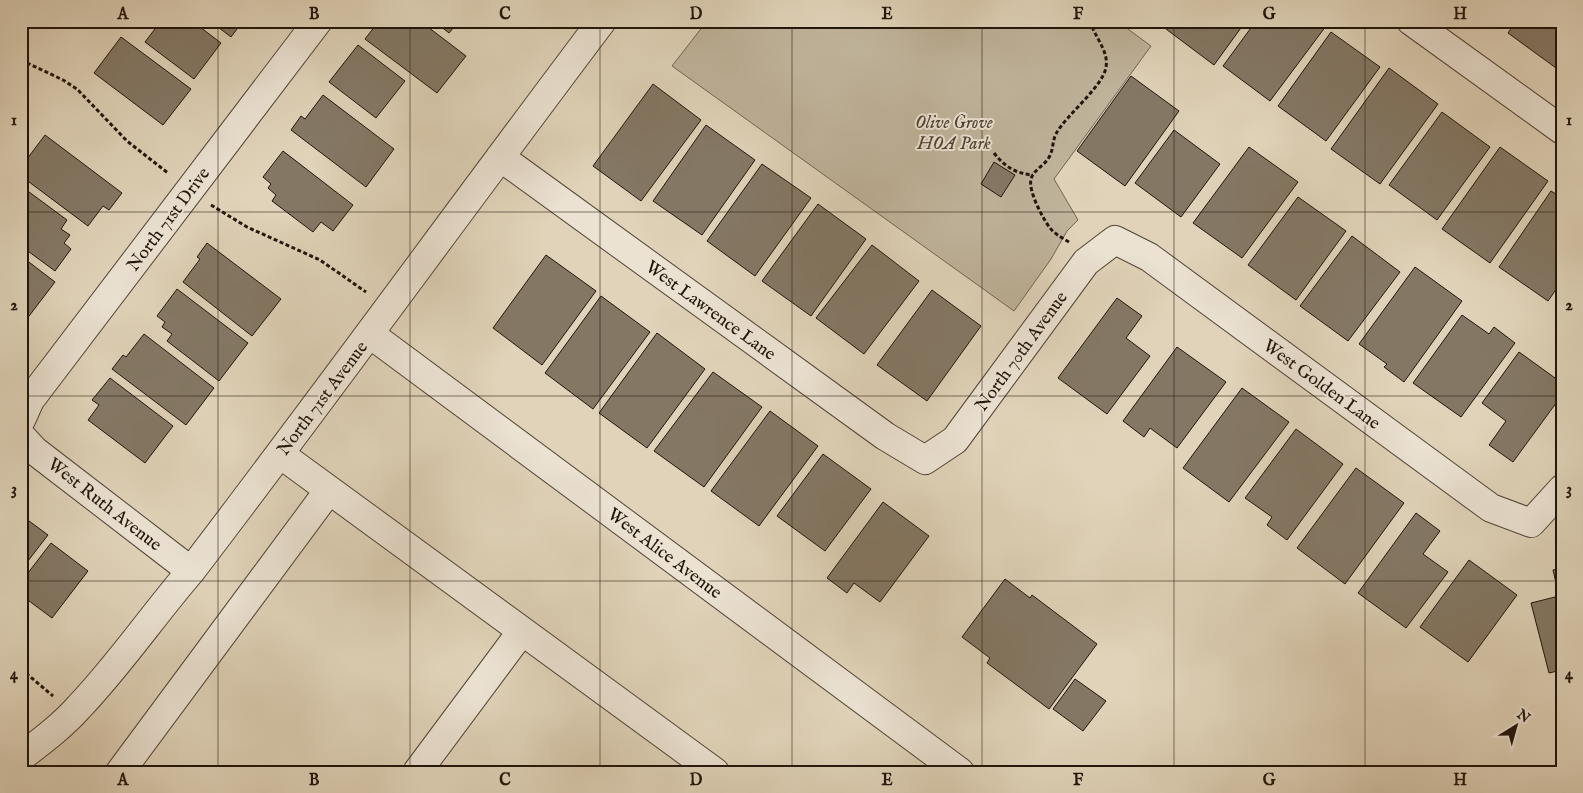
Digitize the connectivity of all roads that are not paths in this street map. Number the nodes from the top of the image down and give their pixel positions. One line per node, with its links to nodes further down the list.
1 (318, 21): 8 (street, North 71st Drive)
2 (602, 21): 5 (street, North 71st Avenue)
3 (1411, 21): 4 (street)
4 (1562, 130)
5 (500, 157): 7 (street, North 71st Avenue); 11 (street, West Lawrence Lane)
6 (1115, 240): 11 (street, North 70th Avenue); 12 (street, West Golden Lane)
7 (370, 334): 10 (street, North 71st Avenue); 20 (street, West Alice Avenue)
8 (21, 420)
9 (21, 436): 14 (street, West Ruth Avenue)
10 (280, 454): 13 (street); 14 (street, North 71st Avenue)
11 (925, 460)
12 (1562, 489)
13 (329, 490): 15 (street); 18 (street)
14 (191, 571): 16 (street, North 71st Avenue)
15 (522, 631): 17 (street); 19 (street)
16 (21, 757)
17 (712, 771)
18 (120, 772)
19 (417, 772)
20 (960, 772)

